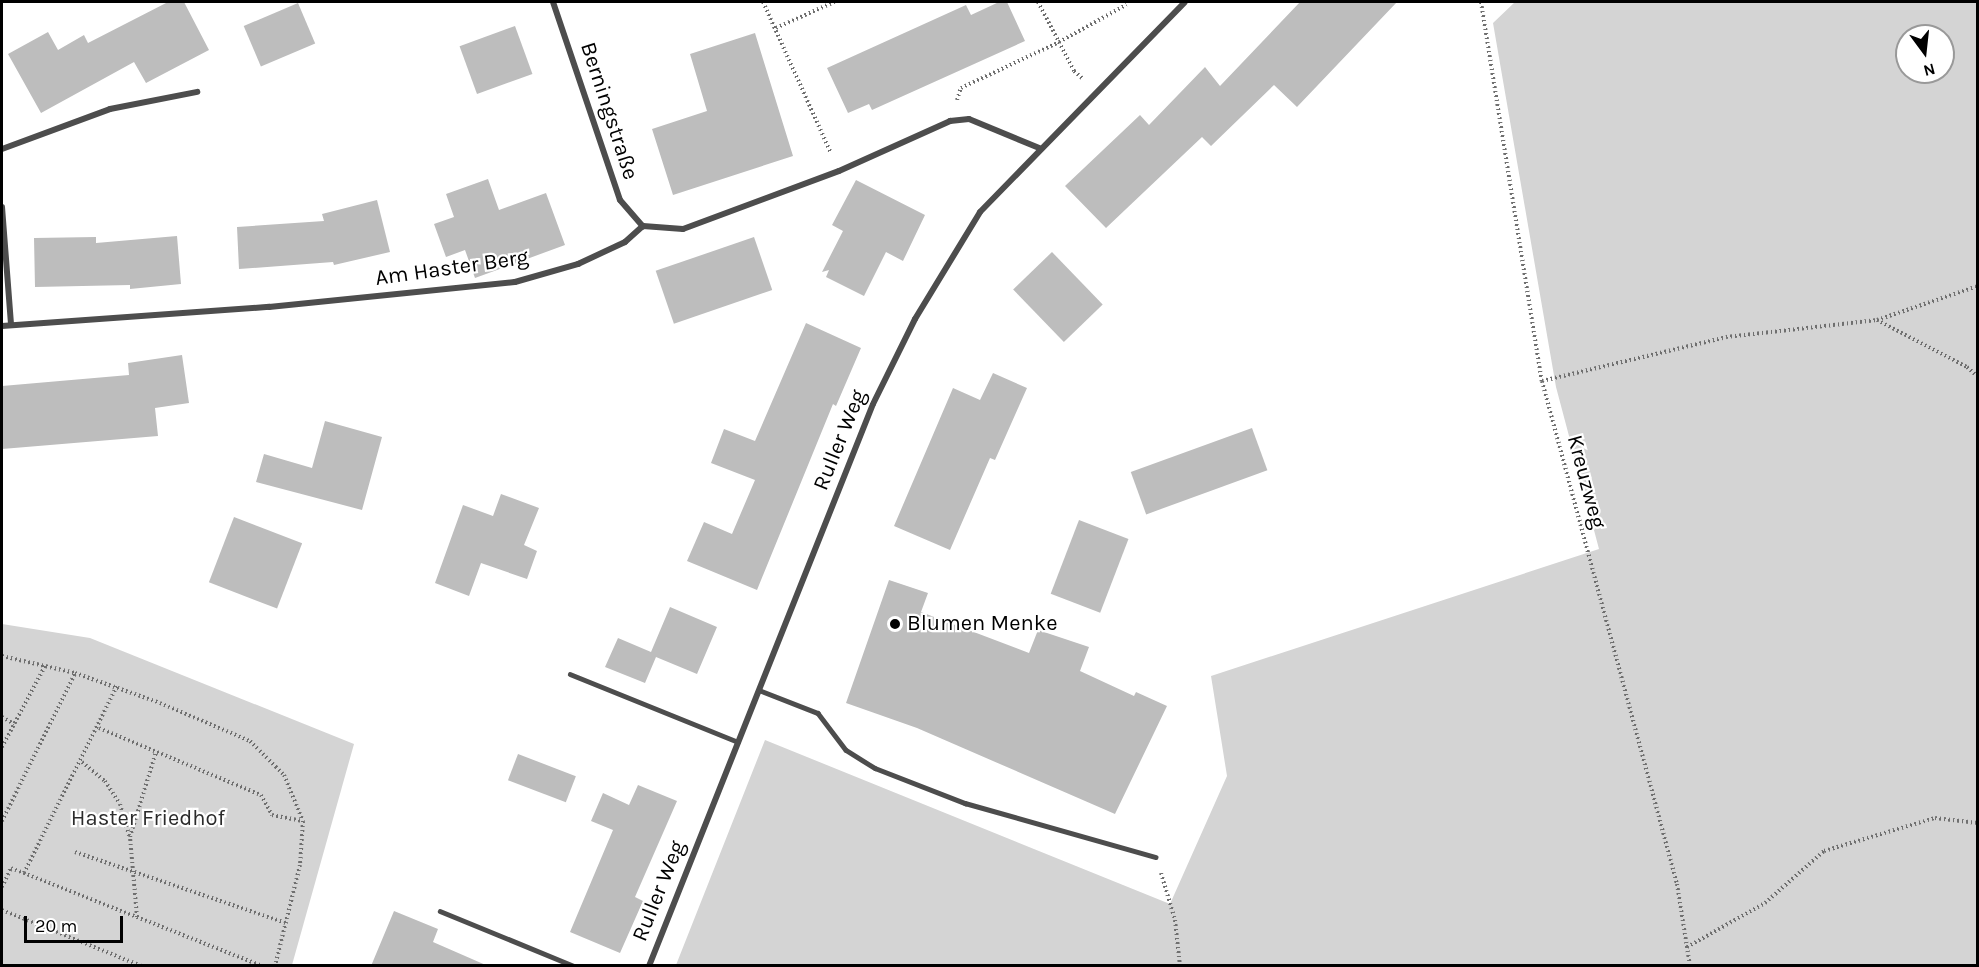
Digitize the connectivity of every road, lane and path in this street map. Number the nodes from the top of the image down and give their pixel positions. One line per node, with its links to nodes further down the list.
1 (553, 2): 17 (street, Berningstraße)
2 (764, 2): 8 (path)
3 (834, 2): 8 (path)
4 (1038, 2): 9 (path)
5 (1185, 2): 10 (street, Ruller Weg)
6 (1481, 2): 23 (path, Kreuzweg)
7 (1126, 5): 9 (path)
8 (776, 28): 15 (path)
9 (1059, 42): 10 (path); 12 (path)
10 (1096, 90): 13 (street, Ruller Weg)
11 (197, 92): 14 (street)
12 (950, 121): 13 (street); 15 (street)
13 (1039, 148): 29 (street, Ruller Weg)
14 (2, 149)
15 (838, 171): 17 (street)
16 (2, 207): 20 (street)
17 (643, 226): 20 (street, Am Haster Berg)
18 (1977, 286): 19 (path)
19 (1877, 320): 22 (path); 23 (path)
20 (11, 325): 21 (street, Am Haster Berg)
21 (2, 326)
22 (1977, 377)
23 (1542, 381): 50 (path, Kreuzweg)
24 (2, 656): 25 (path)
25 (45, 666): 26 (path); 31 (path)
26 (75, 673): 28 (path); 37 (path)
27 (570, 674): 33 (lane)
28 (117, 686): 32 (path); 38 (path)
29 (759, 690): 33 (street, Ruller Weg); 42 (lane)
30 (2, 717): 31 (path)
31 (14, 724): 34 (path)
32 (99, 728): 35 (path); 36 (path)
33 (738, 742): 55 (street, Ruller Weg)
34 (2, 747)
35 (156, 752): 38 (path); 40 (path)
36 (82, 762): 40 (path); 44 (path)
37 (2, 821)
38 (303, 821): 49 (path)
39 (1977, 823): 50 (path)
40 (130, 837): 43 (path)
41 (75, 852): 43 (path)
42 (1156, 857): 56 (path)
43 (131, 871): 48 (path); 49 (path)
44 (24, 873): 45 (path); 48 (path)
45 (2, 887)
46 (2, 911): 51 (path)
47 (440, 911): 54 (lane)
48 (136, 917): 52 (path)
49 (286, 923): 53 (path)
50 (1687, 947): 57 (path, Kreuzweg)
51 (141, 966)
52 (262, 966)
53 (275, 966)
54 (574, 966)
55 (649, 966)
56 (1180, 966)
57 (1690, 966)

